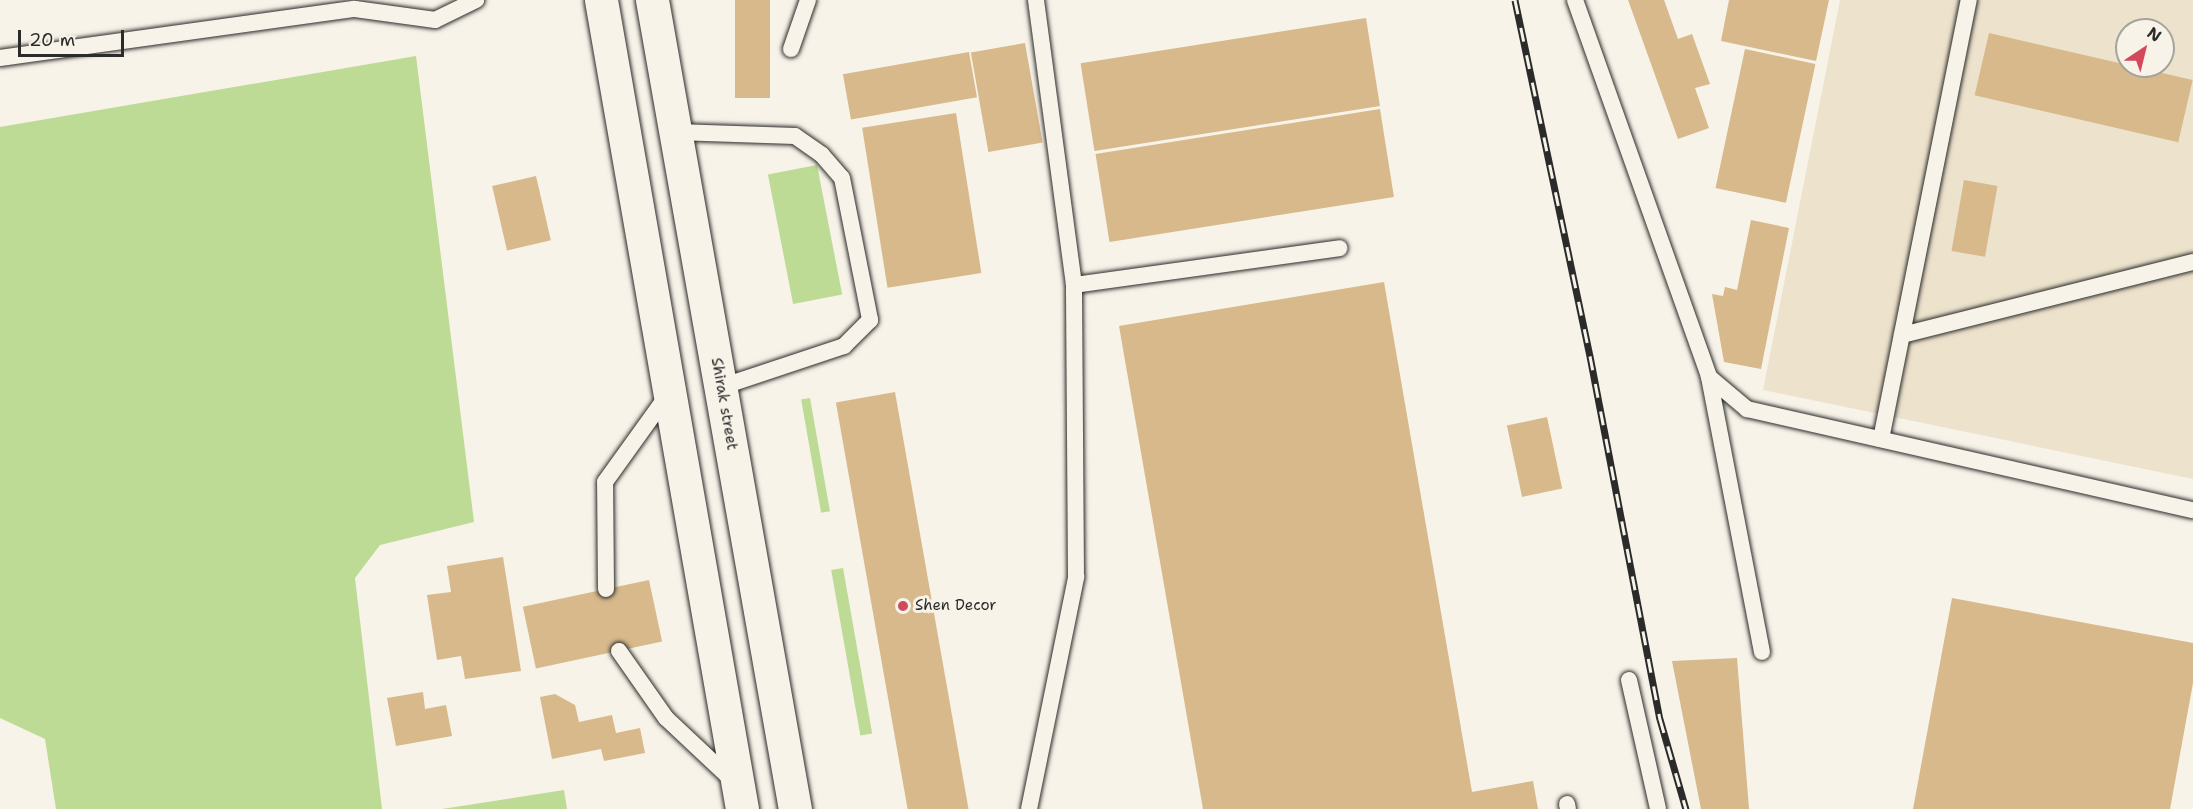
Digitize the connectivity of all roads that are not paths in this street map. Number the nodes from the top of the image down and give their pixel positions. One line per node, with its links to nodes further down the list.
1 (476, 0): 9 (lane)
2 (601, 0): 17 (highway)
3 (652, 0): 10 (highway, Shirak street)
4 (808, 0): 8 (lane)
5 (1036, 0): 13 (lane)
6 (1575, 0): 15 (lane)
7 (1969, 0): 14 (lane)
8 (791, 49)
9 (0, 57)
10 (676, 132): 16 (highway, Shirak street); 16 (lane)
11 (1339, 248): 13 (lane)
12 (2193, 262): 14 (lane)
13 (1074, 285): 26 (lane)
14 (1902, 335): 18 (lane)
15 (1709, 377): 18 (lane); 22 (lane)
16 (721, 387): 25 (highway, Shirak street)
17 (670, 392): 20 (lane); 24 (highway)
18 (1881, 439): 19 (lane)
19 (2193, 510)
20 (606, 589)
21 (619, 651): 24 (lane)
22 (1762, 652)
23 (1629, 680): 27 (lane)
24 (740, 797)
25 (795, 809)
26 (1029, 809)
27 (1658, 809)

